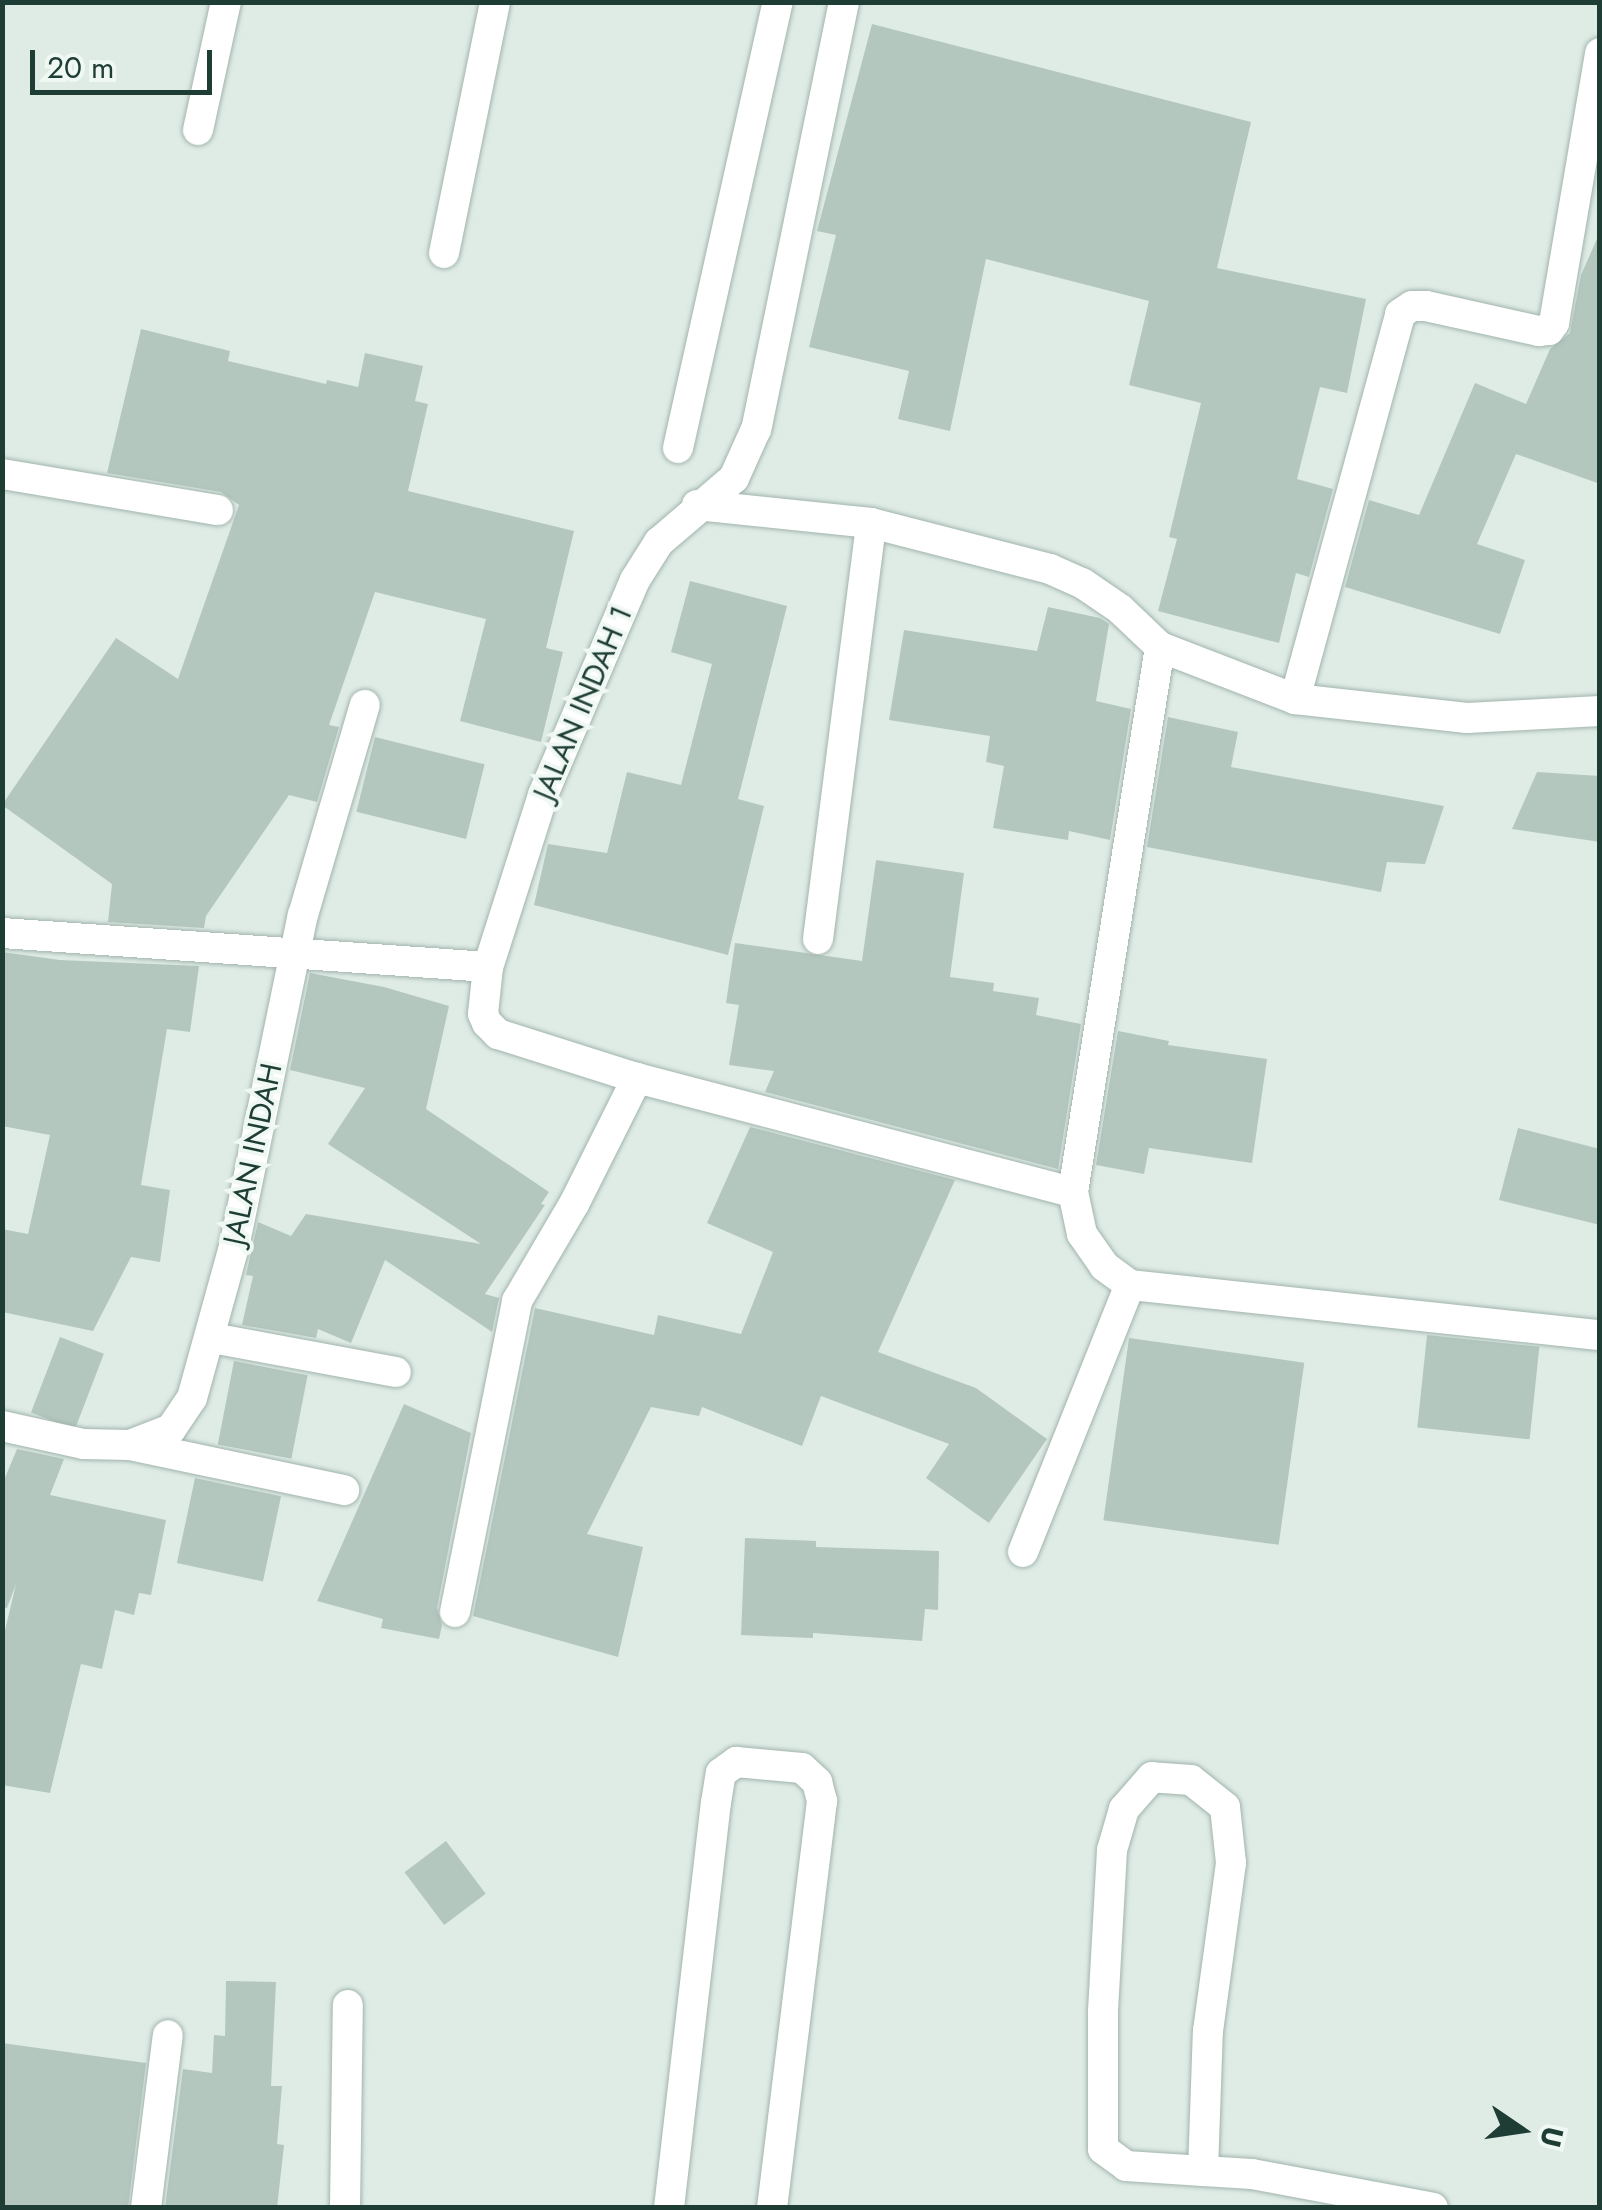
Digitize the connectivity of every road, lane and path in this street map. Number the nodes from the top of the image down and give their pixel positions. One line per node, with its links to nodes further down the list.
1 (226, 2): 6 (street)
2 (494, 2): 7 (street)
3 (778, 2): 8 (street)
4 (844, 2): 10 (street, JALAN INDAH 1)
5 (1600, 53): 14 (street)
6 (198, 130)
7 (444, 253)
8 (678, 448)
9 (2, 474): 11 (street)
10 (697, 505): 12 (street); 20 (street, JALAN INDAH 1)
11 (218, 510)
12 (871, 522): 13 (street); 18 (street)
13 (1160, 648): 14 (street); 22 (street)
14 (1295, 700): 16 (street)
15 (365, 704): 19 (street, JALAN INDAH)
16 (1600, 711)
17 (2, 933): 19 (street)
18 (818, 939)
19 (295, 955): 20 (street); 25 (street, JALAN INDAH)
20 (488, 967): 21 (street, JALAN INDAH 1)
21 (637, 1078): 22 (street, JALAN INDAH 1); 31 (street)
22 (1073, 1192): 23 (street)
23 (1130, 1286): 24 (street); 30 (street)
24 (1600, 1334)
25 (212, 1338): 26 (street); 28 (street, JALAN INDAH)
26 (396, 1372)
27 (2, 1426): 28 (street, JALAN INDAH)
28 (130, 1445): 29 (street)
29 (344, 1490)
30 (1023, 1552)
31 (455, 1612)
32 (348, 2005): 36 (street)
33 (168, 2035): 35 (street)
34 (1203, 2171): 34 (street); 39 (street)
35 (146, 2208)
36 (345, 2208)
37 (669, 2208): 38 (street)
38 (772, 2208)
39 (1433, 2208)

